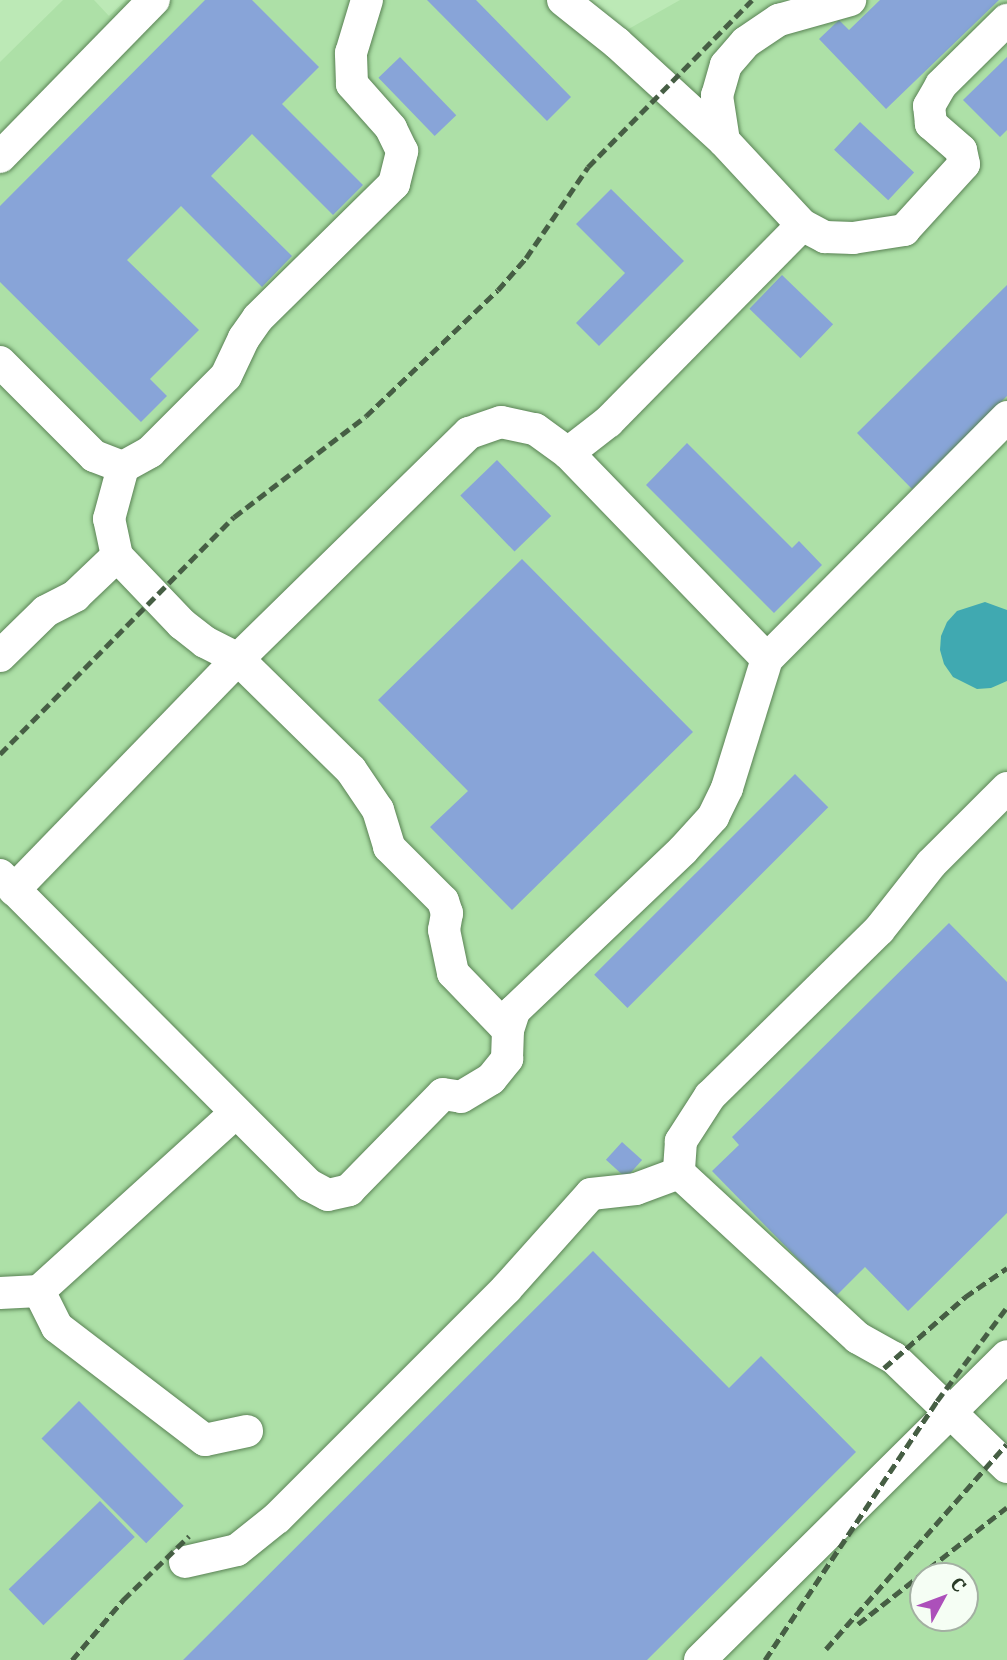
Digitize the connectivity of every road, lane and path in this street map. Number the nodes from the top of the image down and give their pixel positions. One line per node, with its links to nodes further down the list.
1 (154, 0): 7 (lane)
2 (366, 0): 12 (lane)
3 (563, 0): 6 (lane)
4 (850, 0): 6 (lane)
5 (1007, 20): 8 (lane)
6 (724, 141): 8 (lane)
7 (0, 157)
8 (802, 225): 11 (lane)
9 (0, 362): 12 (lane)
10 (1007, 417): 16 (lane)
11 (568, 453): 15 (lane); 16 (lane)
12 (123, 467): 13 (lane)
13 (117, 556): 14 (lane); 15 (lane)
14 (0, 656)
15 (237, 659): 18 (lane); 19 (lane)
16 (767, 659): 19 (lane)
17 (1007, 788): 21 (lane)
18 (7, 882): 20 (lane)
19 (508, 1030): 20 (lane)
20 (235, 1113): 22 (lane)
21 (679, 1173): 25 (lane); 28 (lane)
22 (39, 1291): 23 (lane); 26 (lane)
23 (0, 1293)
24 (1007, 1356): 25 (lane)
25 (948, 1413): 27 (lane); 29 (lane)
26 (247, 1431)
27 (1007, 1467)
28 (185, 1562)
29 (700, 1660)

